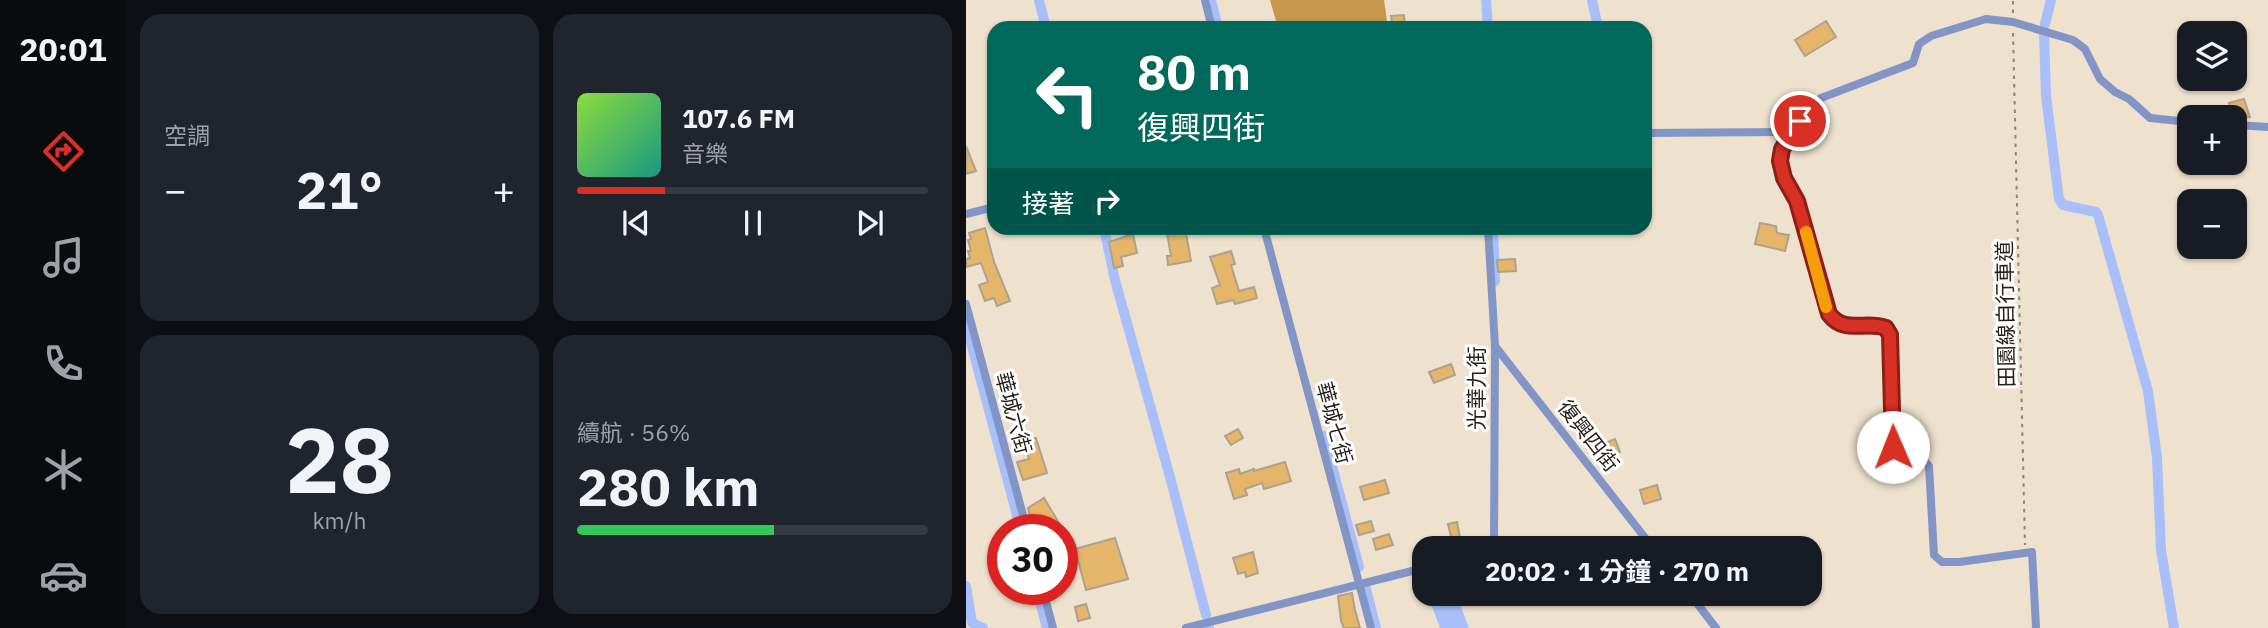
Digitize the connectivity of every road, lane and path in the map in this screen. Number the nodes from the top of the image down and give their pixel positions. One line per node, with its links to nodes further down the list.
1 (1205, 0): 3 (street)
2 (2013, 0): 4 (path, 田園線自行車道)
3 (1210, 21)
4 (2013, 22): 5 (street); 8 (street); 19 (path, 田園線自行車道)
5 (2177, 121)
6 (2247, 126): 7 (street)
7 (2268, 127)
8 (1791, 132): 9 (street); 19 (street)
9 (1652, 133)
10 (987, 209): 11 (street)
11 (966, 214)
12 (1266, 235): 21 (street, 華城七街)
13 (1488, 235): 15 (street, 光華九街)
14 (966, 304): 16 (street, 華城六街)
15 (1494, 346): 17 (street, 光華九街); 18 (street, 復興四街)
16 (1023, 514)
17 (1494, 536)
18 (1644, 536)
19 (2025, 553): 28 (street)
20 (1412, 571): 21 (street)
21 (1359, 584): 25 (street); 26 (street, 華城七街)
22 (1047, 605): 24 (street)
23 (1699, 606): 27 (street)
24 (1053, 628)
25 (1186, 628)
26 (1371, 628)
27 (1716, 628)
28 (2036, 628)

